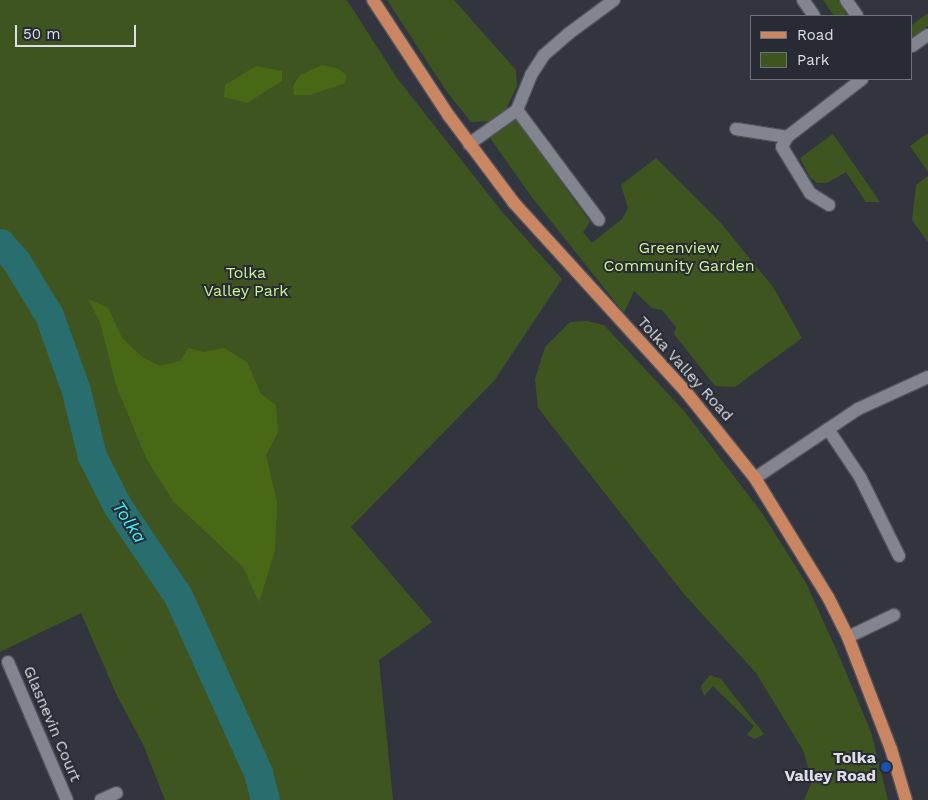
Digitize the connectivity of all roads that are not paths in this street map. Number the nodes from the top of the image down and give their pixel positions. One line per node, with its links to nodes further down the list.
1 (373, 0): 13 (main road, Tolka Valley Road)
2 (614, 0): 10 (street)
3 (803, 0): 5 (street)
4 (846, 0): 6 (street)
5 (813, 15)
6 (856, 15)
7 (928, 35): 8 (street)
8 (913, 45)
9 (859, 80): 12 (street)
10 (517, 110): 13 (street); 15 (street)
11 (736, 129): 12 (street)
12 (787, 137): 14 (street)
13 (469, 144): 18 (main road, Tolka Valley Road)
14 (829, 205)
15 (599, 220)
16 (928, 377): 17 (street)
17 (828, 429): 18 (street); 19 (street)
18 (755, 478): 21 (main road, Tolka Valley Road)
19 (899, 556)
20 (894, 615): 21 (street)
21 (848, 637): 26 (main road, Tolka Valley Road)
22 (8, 662): 24 (street, Glasnevin Court)
23 (117, 792): 25 (street)
24 (67, 800)
25 (101, 800)
26 (906, 800)

